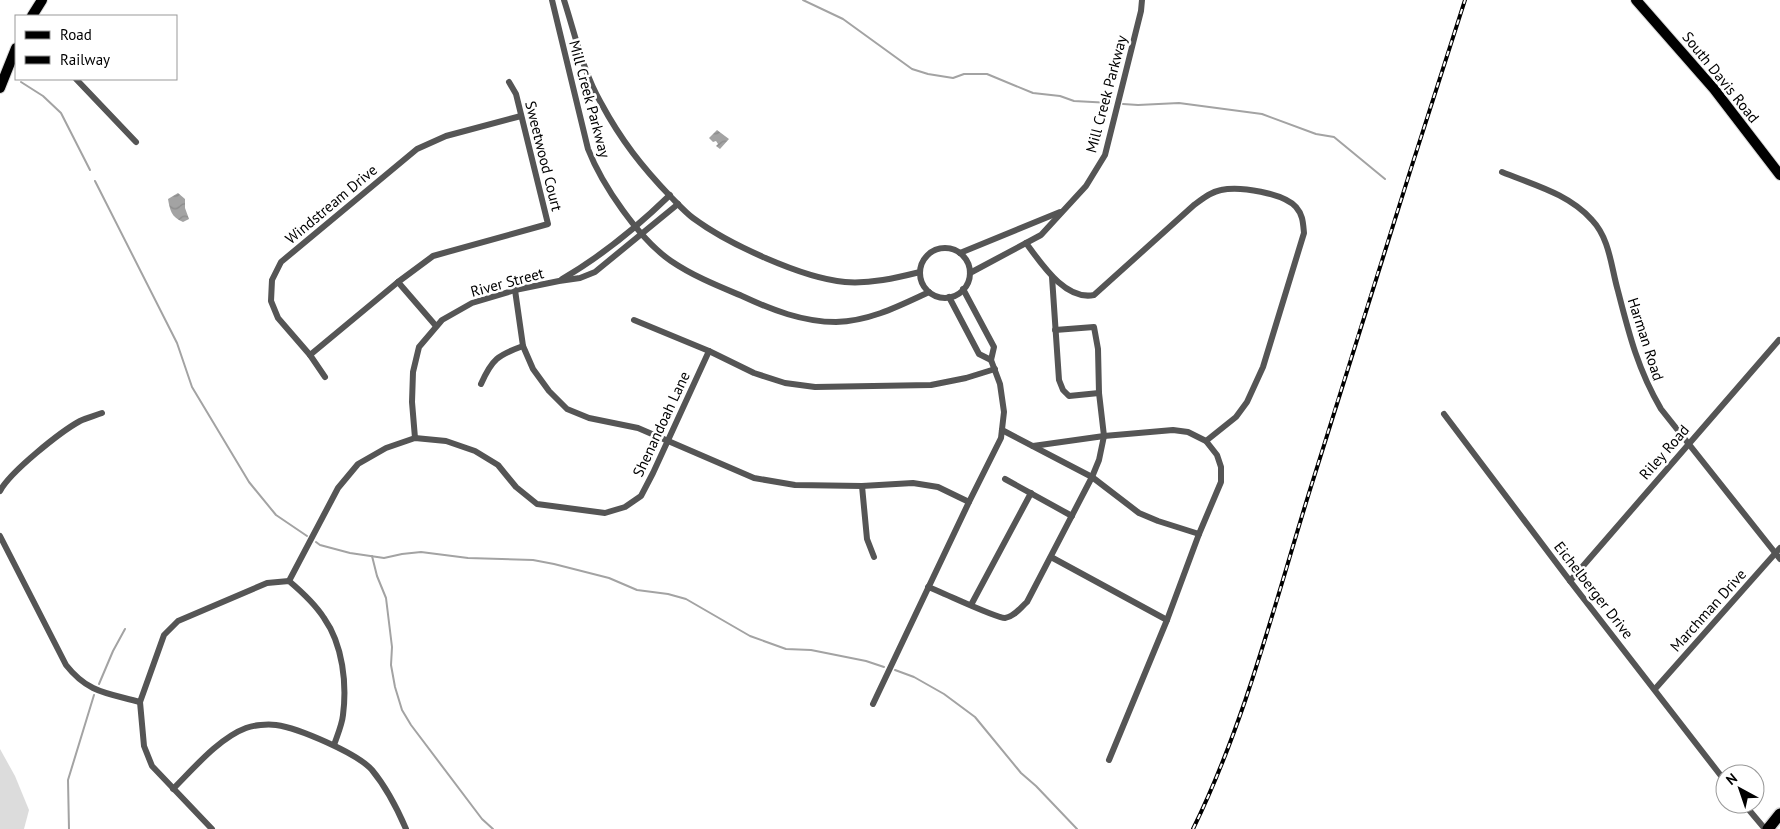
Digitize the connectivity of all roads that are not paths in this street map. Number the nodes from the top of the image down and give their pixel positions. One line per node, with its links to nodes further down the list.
1 (42, 0): 6 (main road)
2 (552, 0): 18 (street, Mill Creek Parkway)
3 (564, 0): 15 (street, Mill Creek Parkway)
4 (1142, 0): 17 (street, Mill Creek Parkway)
5 (1636, 0): 14 (main road, South Davis Road)
6 (33, 15)
7 (15, 50): 10 (main road)
8 (77, 80): 12 (street)
9 (509, 82): 11 (street, Sweetwood Court)
10 (0, 88)
11 (521, 116): 26 (street, Sweetwood Court); 37 (street, Windstream Drive)
12 (136, 142)
13 (1502, 172): 50 (street, Harman Road)
14 (1780, 175)
15 (670, 195): 16 (street, Mill Creek Parkway); 18 (street, River Street)
16 (678, 204): 19 (street, River Street); 22 (street, Mill Creek Parkway)
17 (1061, 212): 20 (street, Mill Creek Parkway); 21 (street)
18 (636, 226): 19 (street, Mill Creek Parkway); 25 (street, River Street)
19 (643, 234): 25 (street, River Street); 29 (street, Mill Creek Parkway)
20 (1026, 243): 23 (street, Mill Creek Parkway); 24 (street)
21 (960, 253): 22 (street); 23 (street)
22 (920, 272): 29 (street)
23 (970, 273): 27 (street)
24 (1052, 277): 33 (street); 49 (street)
25 (559, 281): 28 (street, River Street)
26 (398, 282): 32 (street); 37 (street, Sweetwood Court)
27 (963, 289): 30 (street); 38 (street)
28 (515, 290): 32 (street, River Street); 35 (street)
29 (930, 292): 30 (street)
30 (949, 297): 38 (street)
31 (634, 320): 36 (street)
32 (436, 326): 47 (street, River Street)
33 (1055, 330): 42 (street); 42 (street)
34 (1779, 340): 50 (street, Riley Road)
35 (524, 346): 41 (street); 48 (street)
36 (709, 351): 39 (street); 48 (street, Shenandoah Lane)
37 (310, 355): 40 (street, Windstream Drive)
38 (991, 360): 39 (street)
39 (995, 369): 45 (street)
40 (324, 377)
41 (481, 384)
42 (1100, 393): 46 (street)
43 (102, 413): 55 (street)
44 (1444, 414): 65 (street, Eichelberger Drive)
45 (1002, 430): 51 (street); 57 (street)
46 (1104, 436): 49 (street); 51 (street); 52 (street)
47 (415, 438): 48 (street, Shenandoah Lane); 64 (street)
48 (667, 441): 54 (street)
49 (1206, 441): 59 (street)
50 (1689, 443): 61 (street, Harman Road); 65 (street, Riley Road)
51 (1033, 446): 52 (street)
52 (1092, 477): 58 (street); 59 (street)
53 (1006, 479): 56 (street)
54 (862, 486): 57 (street); 62 (street)
55 (0, 491)
56 (1030, 493): 58 (street); 67 (street)
57 (969, 502): 66 (street)
58 (1072, 516): 63 (street)
59 (1199, 534): 68 (street)
60 (0, 536): 70 (street)
61 (1778, 554): 69 (street, Marchman Drive)
62 (874, 557)
63 (1051, 557): 67 (street); 68 (street)
64 (289, 581): 70 (street); 72 (street)
65 (1570, 581): 69 (street, Eichelberger Drive)
66 (928, 587): 67 (street); 71 (street)
67 (971, 605)
68 (1167, 620): 73 (street)
69 (1655, 688): 74 (street, Eichelberger Drive)
70 (140, 702): 75 (street)
71 (873, 704)
72 (334, 745): 75 (street); 79 (street)
73 (1109, 760)
74 (1715, 768)
75 (173, 789): 78 (street)
76 (1753, 814): 80 (street)
77 (1780, 814): 80 (highway)
78 (212, 829)
79 (406, 829)
80 (1767, 829)

